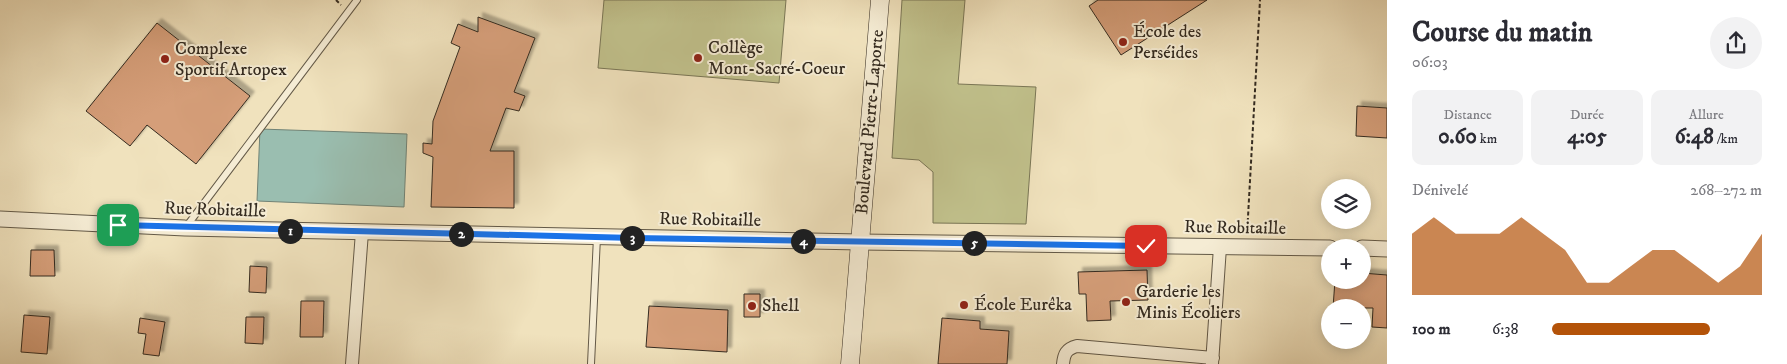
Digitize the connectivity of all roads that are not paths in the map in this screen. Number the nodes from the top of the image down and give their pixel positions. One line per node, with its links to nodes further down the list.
1 (357, 0): 4 (lane)
2 (880, 0): 7 (main road, Boulevard Pierre-Laporte)
3 (0, 219): 4 (street, Rue Robitaille)
4 (185, 228): 5 (street, Rue Robitaille)
5 (362, 232): 6 (street, Rue Robitaille); 13 (street)
6 (598, 237): 7 (street, Rue Robitaille); 14 (lane)
7 (860, 242): 8 (street, Rue Robitaille); 15 (main road, Boulevard Pierre-Laporte)
8 (1220, 247): 9 (street, Rue Robitaille); 12 (street)
9 (1321, 248)
10 (1371, 248): 11 (street)
11 (1387, 249)
12 (1212, 361): 16 (street)
13 (352, 364)
14 (591, 364)
15 (850, 364)
16 (1063, 364)

